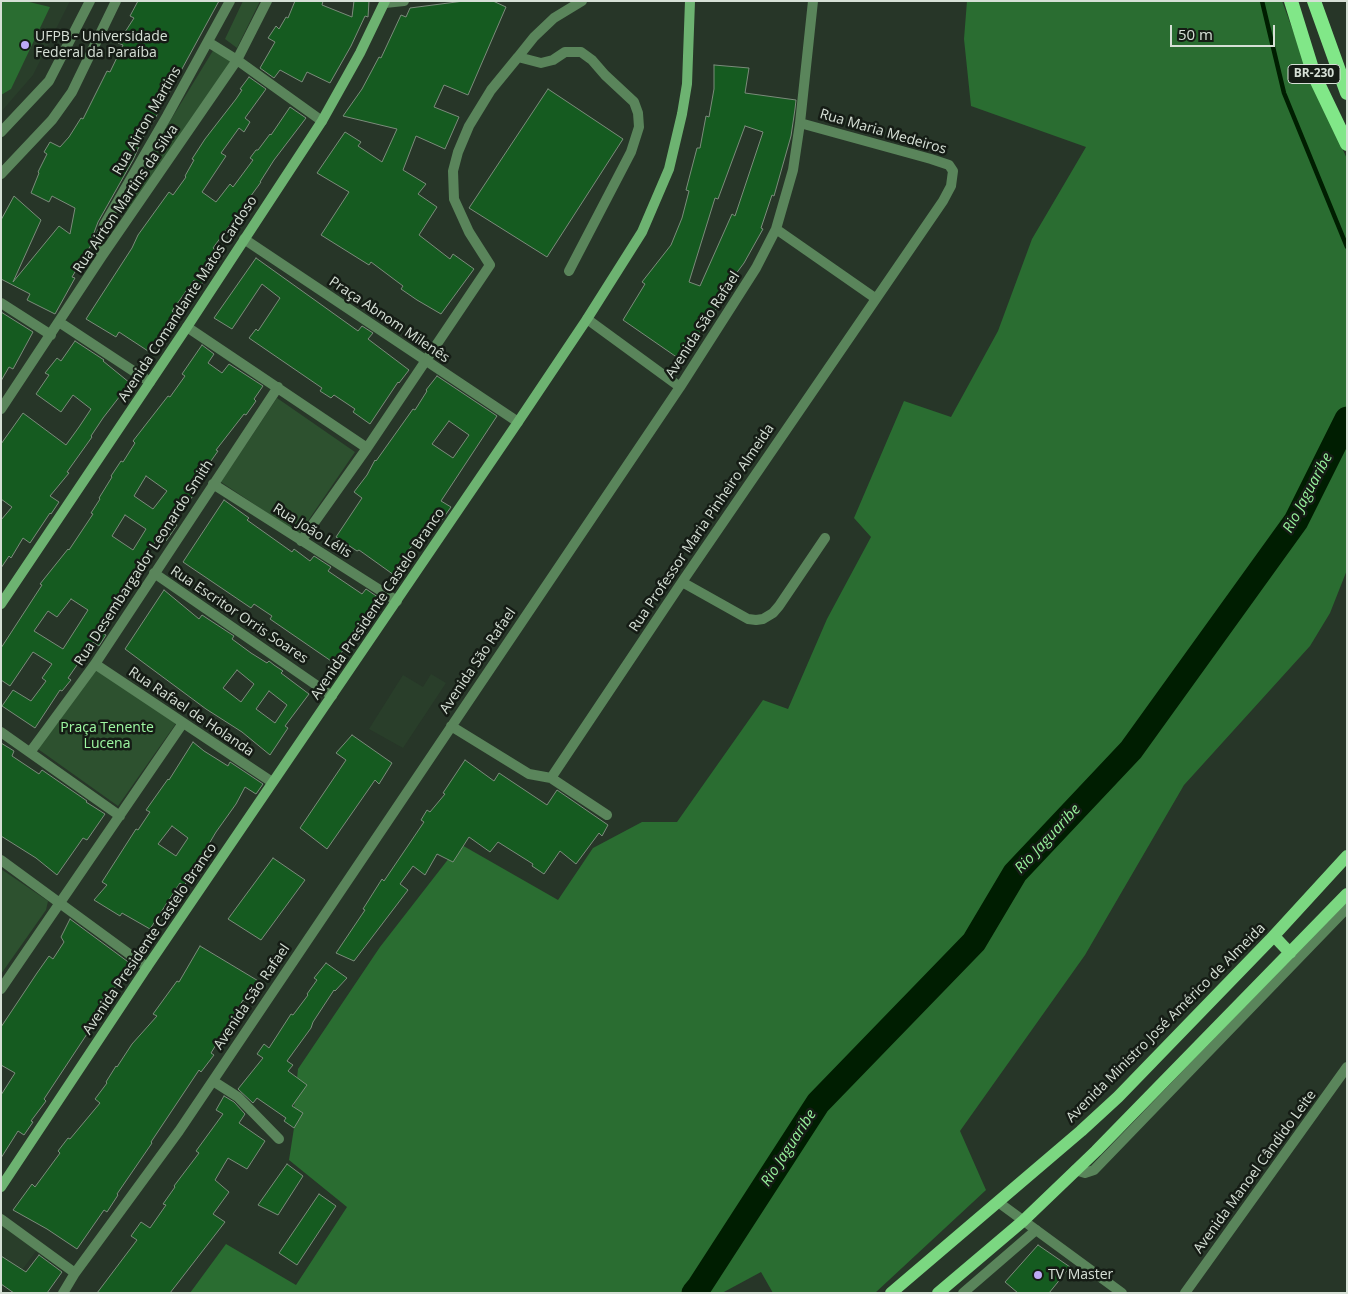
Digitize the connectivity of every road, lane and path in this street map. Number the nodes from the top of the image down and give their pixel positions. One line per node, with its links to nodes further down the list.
1 (90, 1): 18 (street)
2 (116, 1): 20 (street)
3 (230, 1): 12 (street, Rua Airton Martins)
4 (267, 1): 14 (street, Rua Airton Martins da Silva)
5 (404, 1): 11 (street)
6 (582, 1): 13 (street)
7 (690, 1): 28 (main road, Avenida Presidente Castelo Branco)
8 (813, 1): 17 (street, Avenida São Rafael)
9 (1290, 1): 19 (highway, BR-230)
10 (1314, 1): 15 (highway, BR-230)
11 (385, 2): 16 (main road, Avenida Comandante Matos Cardoso)
12 (208, 42): 14 (street); 24 (street, Rua Airton Martins)
13 (518, 57): 25 (street); 32 (street)
14 (237, 60): 16 (street); 24 (street, Rua Airton Martins da Silva)
15 (1347, 94)
16 (322, 121): 23 (main road, Avenida Comandante Matos Cardoso)
17 (800, 123): 21 (street, Rua Maria Medeiros); 22 (street, Avenida São Rafael)
18 (1, 132)
19 (1347, 144)
20 (1, 174)
21 (943, 201): 26 (street, Rua Professor Maria Pinheiro Almeida)
22 (776, 230): 26 (street); 35 (street, Avenida São Rafael)
23 (244, 240): 30 (main road, Avenida Comandante Matos Cardoso); 32 (street, Praça Abnom Milenês)
24 (102, 256): 29 (street, Rua Airton Martins da Silva)
25 (569, 271)
26 (875, 298): 43 (street, Rua Professor Maria Pinheiro Almeida)
27 (1, 303): 31 (street)
28 (587, 319): 35 (street); 37 (main road, Avenida Presidente Castelo Branco)
29 (59, 322): 31 (street, Rua Airton Martins da Silva); 33 (street)
30 (187, 327): 33 (main road, Avenida Comandante Matos Cardoso); 34 (street)
31 (51, 335): 36 (street, Rua Airton Martins da Silva)
32 (425, 361): 37 (street, Praça Abnom Milenês); 38 (street)
33 (150, 382): 45 (main road, Avenida Comandante Matos Cardoso)
34 (278, 387): 38 (street); 39 (street, Rua Desembargador Leonardo Smith)
35 (680, 387): 49 (street, Avenida São Rafael)
36 (1, 409)
37 (518, 422): 44 (main road, Avenida Presidente Castelo Branco)
38 (367, 448): 41 (street)
39 (212, 484): 41 (street, Rua João Lélis); 42 (street, Rua Desembargador Leonardo Smith)
40 (825, 538): 43 (street)
41 (300, 541): 44 (street, Rua João Lélis)
42 (154, 574): 46 (street, Rua Desembargador Leonardo Smith); 47 (street, Rua Escritor Orris Soares)
43 (682, 582): 52 (street, Rua Professor Maria Pinheiro Almeida)
44 (397, 601): 47 (main road, Avenida Presidente Castelo Branco)
45 (1, 604)
46 (95, 664): 48 (street, Rua Rafael de Holanda); 51 (street, Rua Desembargador Leonardo Smith)
47 (332, 696): 53 (main road, Avenida Presidente Castelo Branco)
48 (183, 722): 53 (street, Rua Rafael de Holanda); 55 (street)
49 (451, 726): 52 (street); 66 (street, Avenida São Rafael)
50 (1, 732): 51 (street)
51 (31, 751): 55 (street)
52 (551, 778): 54 (street)
53 (272, 782): 63 (main road, Avenida Presidente Castelo Branco)
54 (607, 815)
55 (120, 816): 59 (street)
56 (1347, 856): 61 (main road, Avenida Ministro José Américo de Almeida)
57 (1, 860): 59 (street)
58 (1347, 894): 62 (main road)
59 (60, 902): 63 (street); 64 (street)
60 (1347, 908): 68 (street)
61 (1274, 936): 62 (main road); 70 (main road, Avenida Ministro José Américo de Almeida)
62 (1290, 953): 68 (main road)
63 (147, 966): 69 (main road, Avenida Presidente Castelo Branco)
64 (1, 989)
65 (1347, 1067): 80 (street, Avenida Manoel Cândido Leite)
66 (213, 1081): 67 (street); 74 (street, Avenida São Rafael)
67 (279, 1139)
68 (1075, 1170): 72 (main road)
69 (1, 1187)
70 (998, 1202): 72 (street); 75 (main road, Avenida Ministro José Américo de Almeida)
71 (1, 1219): 74 (street)
72 (1023, 1221): 73 (street); 77 (main road)
73 (1036, 1230): 78 (street); 79 (street)
74 (75, 1273): 76 (street, Avenida São Rafael)
75 (893, 1291)
76 (63, 1293)
77 (938, 1293)
78 (963, 1293)
79 (1122, 1293)
80 (1185, 1293)

